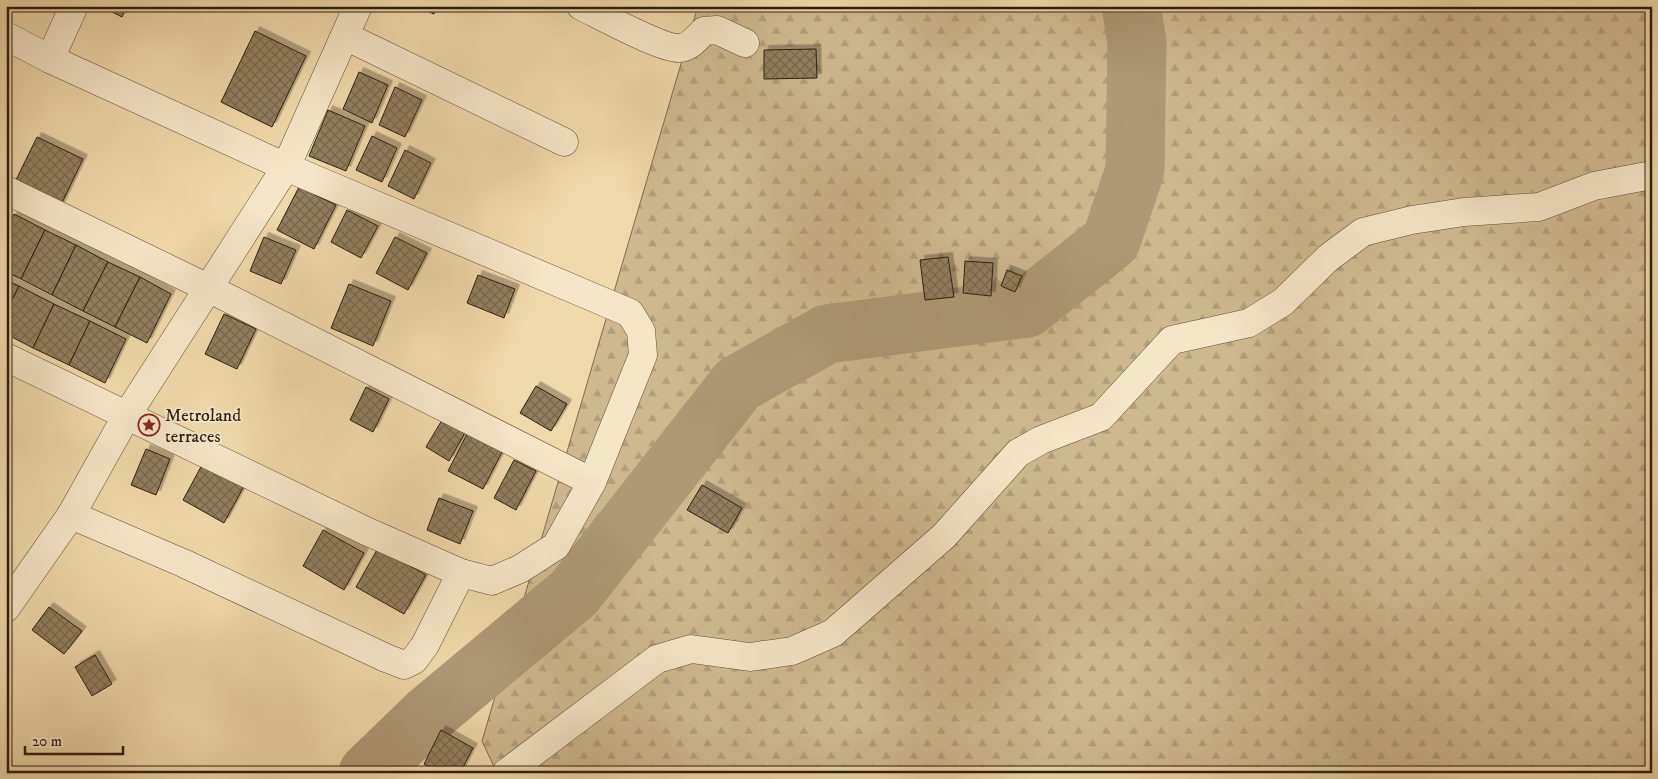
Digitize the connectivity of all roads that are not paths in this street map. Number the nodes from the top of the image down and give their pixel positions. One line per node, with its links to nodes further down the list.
1 (74, 6): 7 (street)
2 (358, 6): 5 (street)
3 (581, 6): 6 (street)
4 (6, 36): 7 (street)
5 (345, 36): 8 (street); 9 (street)
6 (745, 43)
7 (50, 59): 9 (street)
8 (564, 142)
9 (286, 167): 12 (street); 15 (street)
10 (1652, 176): 19 (street)
11 (6, 190): 12 (street)
12 (210, 289): 14 (street); 15 (street)
13 (6, 357): 14 (street)
14 (127, 415): 16 (street); 17 (street)
15 (592, 482): 17 (street)
16 (71, 515): 17 (street); 18 (street)
17 (461, 573)
18 (6, 608)
19 (506, 773)

